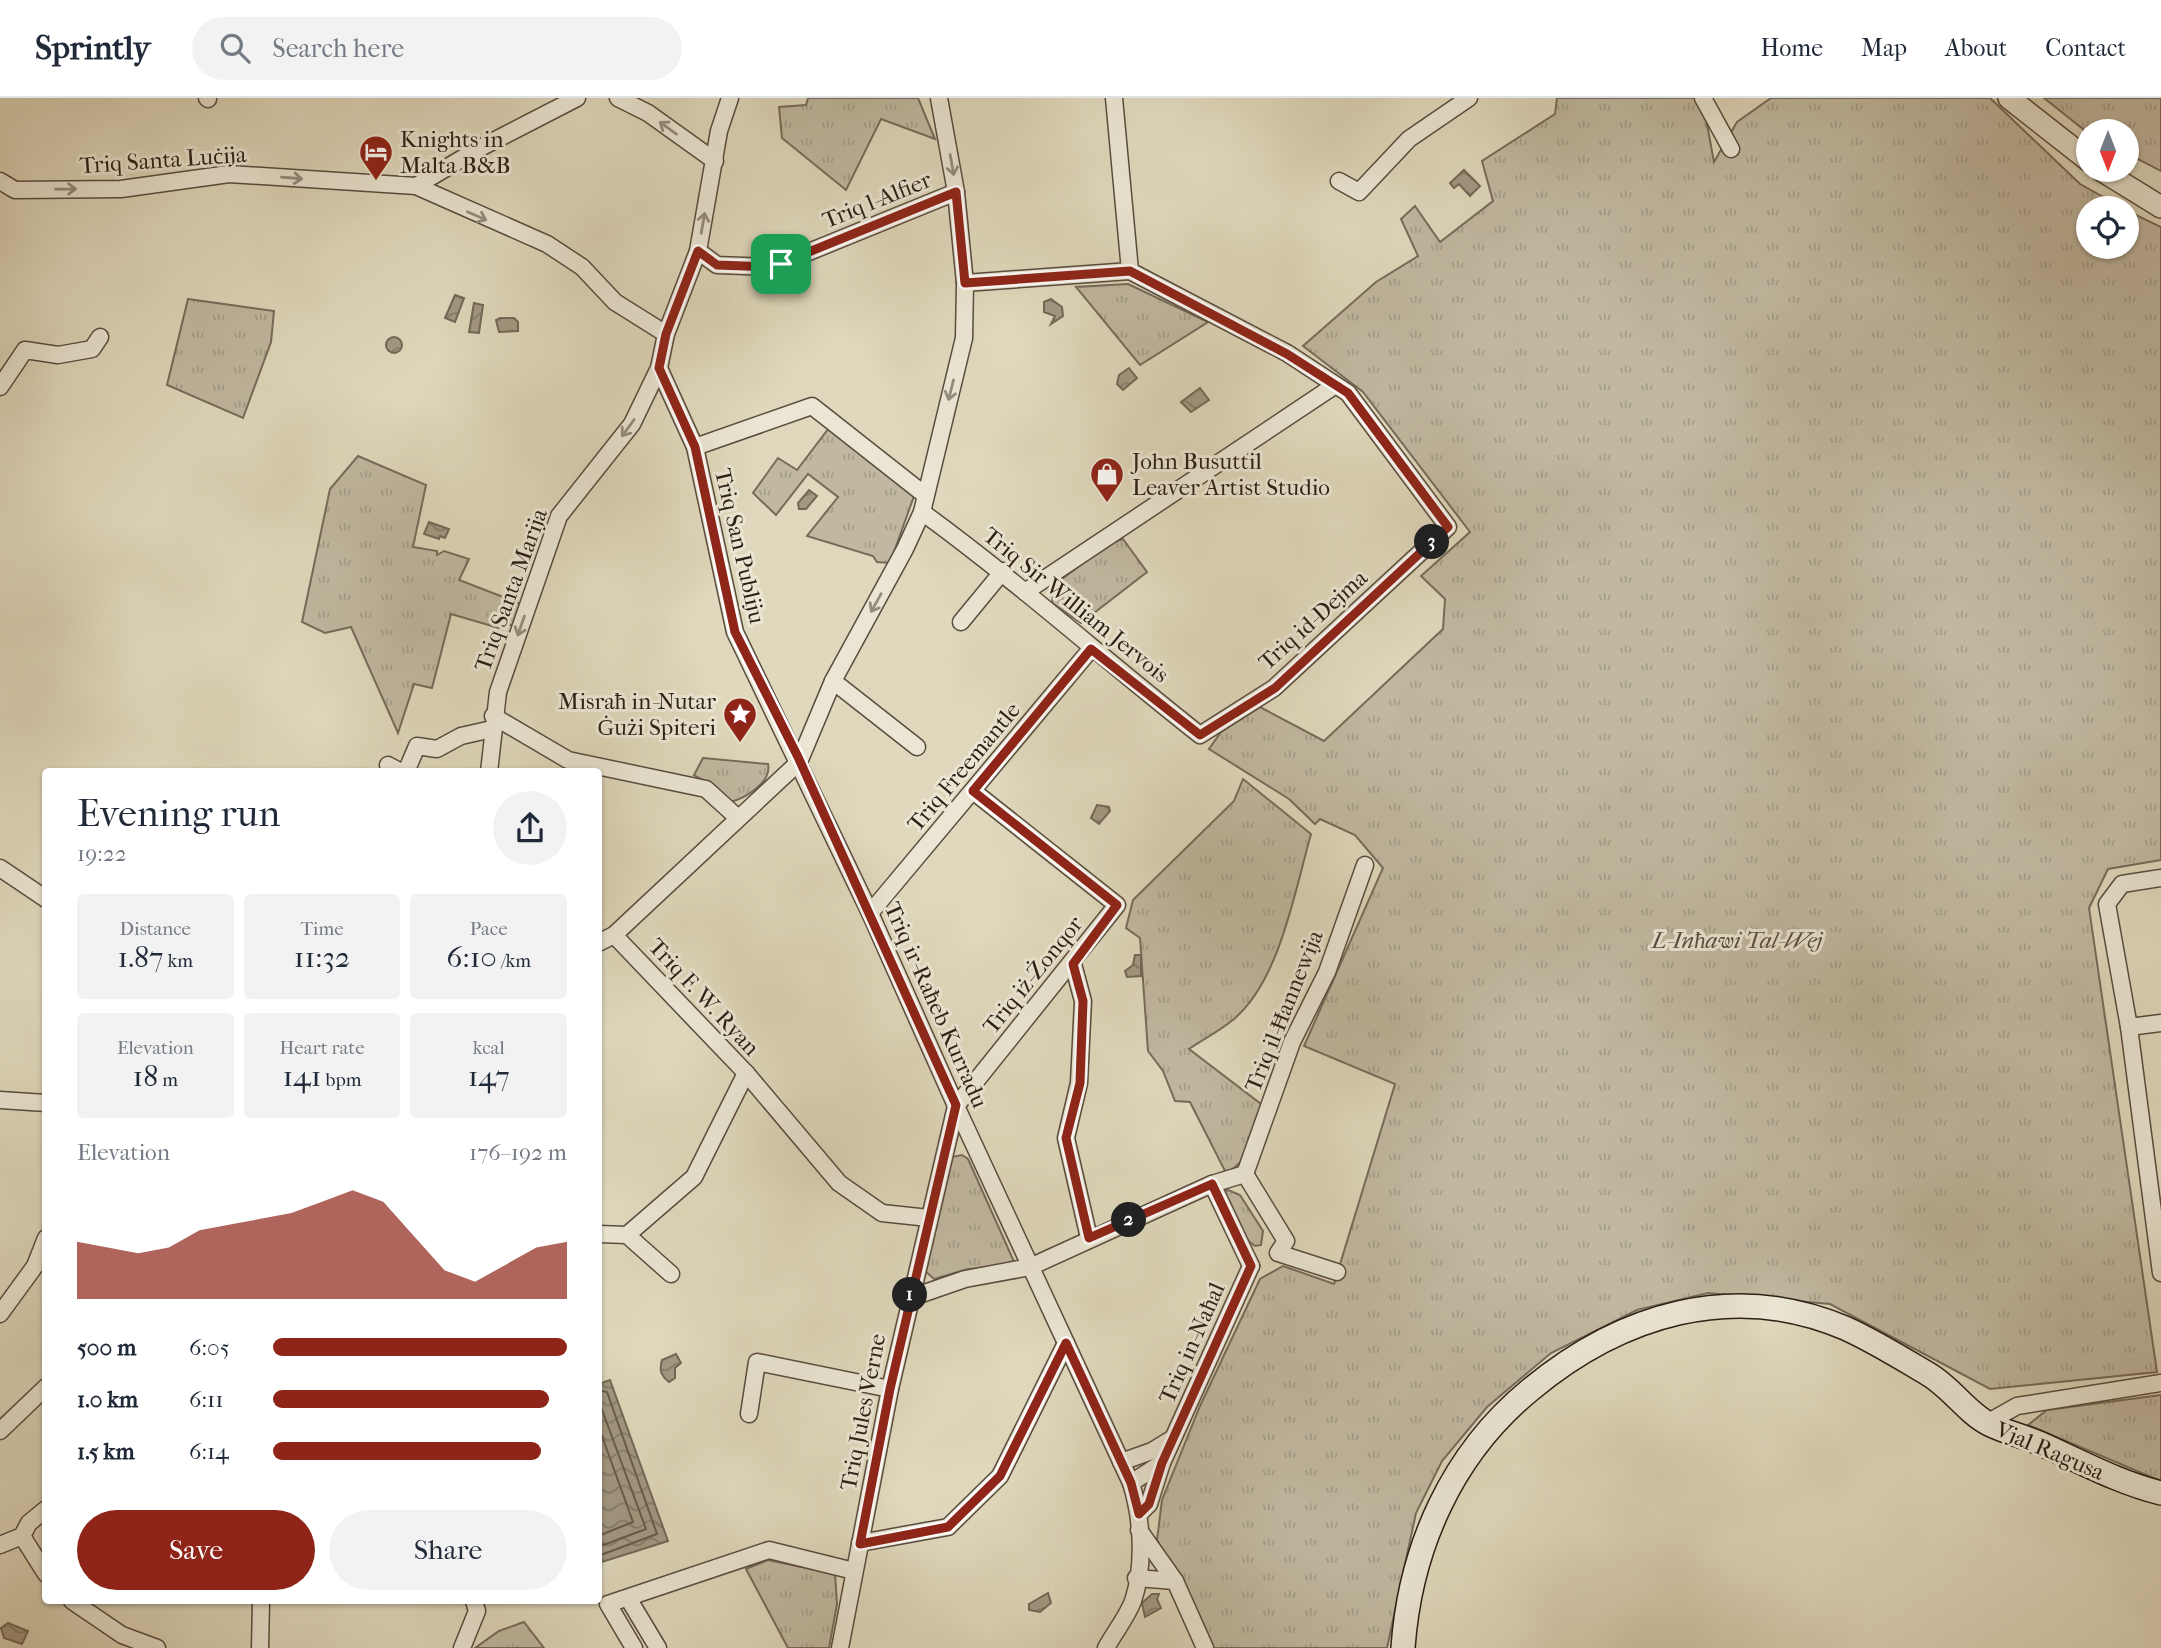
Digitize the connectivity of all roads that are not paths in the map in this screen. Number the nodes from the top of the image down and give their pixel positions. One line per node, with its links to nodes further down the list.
1 (577, 98): 15 (street)
2 (618, 98): 11 (street, one-way to 2)
3 (730, 98): 11 (street)
4 (939, 98): 16 (street, one-way to 16)
5 (1114, 98): 19 (street)
6 (1469, 98): 13 (street)
7 (1703, 98): 9 (street)
8 (2008, 98): 10 (street)
9 (1731, 149)
10 (2076, 151)
11 (715, 161): 18 (street, one-way to 11)
12 (0, 181): 15 (street, Triq Santa Luċija, one-way to 15)
13 (1339, 181)
14 (2120, 182): 17 (street)
15 (416, 186): 21 (street, one-way to 21)
16 (956, 192): 18 (street, Triq l-Alfier); 20 (street)
17 (2161, 207)
18 (698, 251): 21 (street)
19 (1130, 271): 20 (street); 24 (street)
20 (965, 283): 27 (street, one-way to 27)
21 (666, 334): 23 (street)
22 (100, 337): 25 (street)
23 (659, 368): 26 (street, Triq San Publiju); 33 (street, Triq Santa Marija, one-way to 33)
24 (1334, 386): 29 (street); 34 (street, Triq id-Dejma)
25 (0, 387)
26 (695, 447): 27 (street, Triq Sir William Jervois); 36 (street, Triq San Publiju)
27 (923, 503): 28 (street, Triq Sir William Jervois); 32 (street, one-way to 32)
28 (1003, 571): 29 (street, Triq Sir William Jervois); 30 (street)
29 (1025, 592): 31 (street, Triq Sir William Jervois)
30 (961, 622)
31 (1091, 649): 34 (street, Triq Sir William Jervois); 41 (street, Triq Freemantle)
32 (833, 681): 35 (street); 36 (street)
33 (493, 723): 37 (street); 38 (street, Triq Santa Marija); 39 (street)
34 (1200, 735)
35 (917, 747)
36 (799, 762): 42 (street); 47 (street, Triq ir-Raħeb Kurradu)
37 (399, 768)
38 (489, 768)
39 (595, 768)
40 (602, 769): 42 (street)
41 (973, 791): 47 (street, Triq Freemantle); 50 (street, Triq iż-Żonqor)
42 (738, 818): 48 (street)
43 (1365, 865): 58 (street, Triq il-Ħannewija)
44 (0, 868): 46 (street)
45 (2161, 878): 52 (street)
46 (42, 896)
47 (870, 913): 56 (street, Triq ir-Raħeb Kurradu)
48 (614, 935): 49 (street); 53 (street, Triq F. W. Ryan)
49 (602, 941)
50 (1073, 964): 56 (street, Triq iż-Żonqor); 63 (street)
51 (2161, 1023): 52 (street)
52 (2129, 1027): 57 (street)
53 (746, 1073): 60 (street); 62 (street, Triq F. W. Ryan)
54 (0, 1100): 55 (street)
55 (42, 1103)
56 (956, 1105): 60 (street, Triq Jules Verne); 67 (street, Triq ir-Raħeb Kurradu)
57 (2154, 1165): 69 (street)
58 (1245, 1174): 59 (street); 65 (street)
59 (1212, 1184): 63 (street); 66 (street)
60 (929, 1218): 71 (street, Triq Jules Verne)
61 (602, 1234): 62 (street)
62 (627, 1236): 70 (street)
63 (1089, 1238): 67 (street)
64 (42, 1248): 72 (street)
65 (1278, 1253): 66 (street); 68 (street)
66 (1251, 1266): 80 (street, Triq in-Naħal)
67 (1030, 1267): 71 (street); 73 (street, Triq ir-Raħeb Kurradu)
68 (1338, 1272)
69 (2161, 1273)
70 (671, 1274)
71 (910, 1298): 75 (street, Triq Jules Verne)
72 (0, 1314)
73 (1066, 1343): 81 (street, Triq ir-Raħeb Kurradu); 88 (street)
74 (2161, 1384): 78 (street)
75 (890, 1389): 77 (street); 88 (street, Triq Jules Verne)
76 (42, 1391): 79 (street)
77 (748, 1414)
78 (1987, 1423): 84 (main road, Vjal Ragusa); 106 (main road, Vjal Ragusa)
79 (0, 1431)
80 (1173, 1438): 81 (street, Triq in-Naħal); 82 (street, Triq in-Naħal)
81 (1121, 1462): 83 (street, Triq ir-Raħeb Kurradu)
82 (1162, 1463): 83 (street); 86 (street, Triq in-Naħal)
83 (1131, 1483): 86 (street, Triq ir-Raħeb Kurradu)
84 (2161, 1493)
85 (42, 1512): 87 (street)
86 (1139, 1522): 92 (street); 93 (street, Triq ir-Raħeb Kurradu)
87 (22, 1536): 89 (street); 90 (street)
88 (860, 1544): 91 (street, Triq Jules Verne)
89 (0, 1545)
90 (42, 1568)
91 (854, 1571): 94 (street); 103 (street, Triq Jules Verne)
92 (1136, 1578): 93 (street); 104 (street)
93 (1175, 1581): 105 (street, Triq ir-Raħeb Kurradu)
94 (628, 1598): 101 (street); 102 (street)
95 (76, 1604): 98 (street)
96 (261, 1604): 99 (street)
97 (475, 1604): 100 (street)
98 (157, 1648)
99 (260, 1648)
100 (463, 1648)
101 (634, 1648)
102 (658, 1648)
103 (840, 1648)
104 (1105, 1648)
105 (1205, 1648)
106 (1402, 1648)

